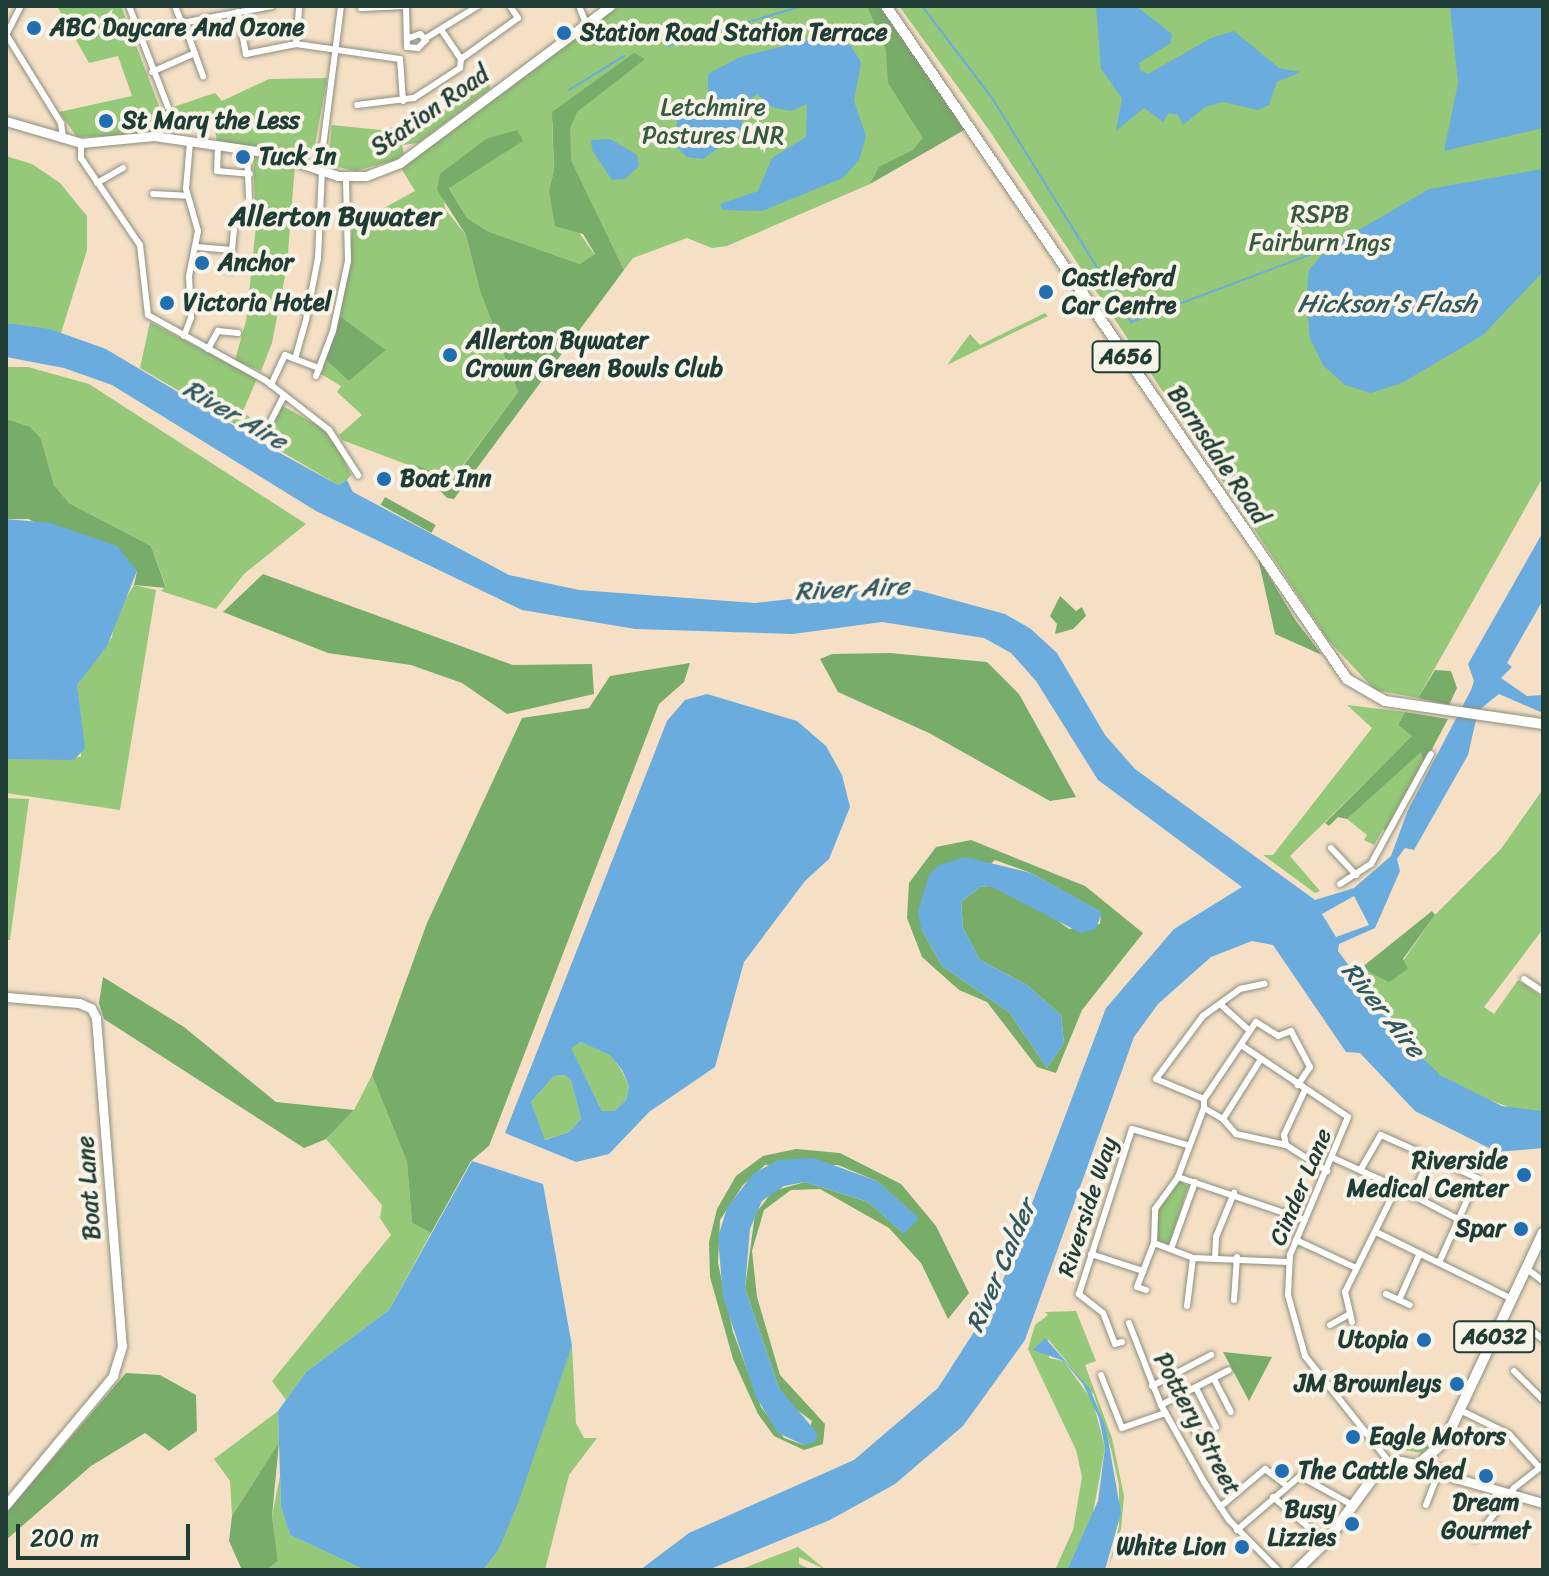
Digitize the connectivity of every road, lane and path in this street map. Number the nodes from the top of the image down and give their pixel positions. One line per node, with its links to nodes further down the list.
1 (21, 6): 21 (street)
2 (129, 6): 19 (street)
3 (175, 6): 17 (street)
4 (219, 6): 16 (street)
5 (272, 6): 15 (street)
6 (298, 6): 24 (street)
7 (341, 6): 26 (street)
8 (406, 6): 14 (street); 22 (street)
9 (478, 6): 20 (street)
10 (510, 6): 29 (street)
11 (579, 6): 18 (street)
12 (610, 6): 18 (street, Station Road)
13 (886, 6): 63 (main road, Barnsdale Road / A656)
14 (361, 8)
15 (238, 12): 16 (street); 24 (street)
16 (221, 15): 17 (street)
17 (182, 22): 19 (street); 27 (street)
18 (586, 23): 44 (street, Station Road)
19 (139, 31): 30 (street)
20 (442, 31): 23 (street); 29 (street)
21 (6, 34): 36 (street)
22 (409, 38): 23 (street); 25 (street)
23 (426, 38): 25 (street)
24 (296, 44): 26 (street)
25 (409, 48): 28 (street)
26 (334, 51): 28 (street); 42 (street)
27 (195, 53): 30 (street); 31 (street)
28 (400, 59): 32 (street)
29 (461, 59): 32 (street)
30 (152, 72): 34 (street)
31 (203, 76)
32 (403, 101): 33 (street)
33 (357, 105)
34 (168, 107)
35 (6, 121): 36 (street, Station Road)
36 (63, 139): 38 (street, Station Road)
37 (190, 142): 38 (street, Station Road); 39 (street, Station Road); 47 (street)
38 (81, 143): 45 (street)
39 (218, 146): 40 (street, Station Road); 43 (street)
40 (247, 149): 42 (street, Station Road); 43 (street)
41 (123, 168): 45 (street)
42 (321, 170): 44 (street, Station Road); 56 (street)
43 (250, 174): 48 (street)
44 (346, 177): 57 (street)
45 (97, 183): 54 (street)
46 (153, 194): 47 (street)
47 (187, 196): 50 (street)
48 (249, 198)
49 (234, 229): 51 (street)
50 (197, 247): 51 (street); 54 (street)
51 (232, 250): 52 (street)
52 (230, 270)
53 (238, 333): 55 (street)
54 (184, 336): 55 (street)
55 (208, 349): 59 (street)
56 (295, 359): 57 (street); 59 (street)
57 (319, 368): 58 (street)
58 (316, 376)
59 (271, 385): 60 (street)
60 (283, 397): 61 (street); 62 (street)
61 (271, 421)
62 (358, 475)
63 (1543, 724)
64 (1431, 754): 66 (street)
65 (1331, 848): 66 (street)
66 (1356, 875): 67 (street)
67 (1340, 884)
68 (1524, 979): 70 (street)
69 (1264, 984): 72 (street)
70 (1542, 990)
71 (6, 997): 142 (street, Boat Lane)
72 (1220, 1004): 73 (street); 77 (street)
73 (1250, 1031): 74 (street); 76 (street)
74 (1241, 1045): 75 (street, Cinder Lane); 77 (street)
75 (1261, 1059): 76 (street, Cinder Lane); 79 (street)
76 (1302, 1088): 81 (street); 83 (street, Cinder Lane)
77 (1204, 1099): 78 (street)
78 (1204, 1108): 79 (street); 80 (street)
79 (1224, 1116): 81 (street)
80 (1187, 1145): 86 (street); 99 (street, Riverside Way)
81 (1286, 1145): 85 (street)
82 (1430, 1157): 84 (street); 90 (street); 91 (street)
83 (1333, 1158): 84 (street); 85 (street, Cinder Lane)
84 (1361, 1169): 88 (street)
85 (1327, 1171): 92 (street, Cinder Lane)
86 (1178, 1177): 87 (street); 96 (street)
87 (1195, 1182): 89 (street); 97 (street)
88 (1397, 1187): 90 (street); 93 (street)
89 (1234, 1193): 92 (street); 102 (street)
90 (1412, 1197): 91 (street)
91 (1458, 1219): 104 (street)
92 (1305, 1220): 95 (street, Cinder Lane)
93 (1376, 1232): 98 (street); 105 (street)
94 (1543, 1233): 111 (main road, A6032)
95 (1296, 1240): 103 (street, Cinder Lane); 105 (street)
96 (1154, 1243): 97 (street); 106 (street)
97 (1171, 1249): 101 (street)
98 (1420, 1253): 104 (street); 113 (street)
99 (1091, 1254): 106 (street); 120 (street, Riverside Way)
100 (1237, 1257): 102 (street); 103 (street); 112 (street)
101 (1193, 1258): 102 (street); 115 (street)
102 (1215, 1258)
103 (1288, 1262): 135 (street, Cinder Lane)
104 (1439, 1263): 111 (street)
105 (1356, 1268): 117 (street)
106 (1143, 1271): 109 (street)
107 (1531, 1272): 108 (street)
108 (1543, 1281)
109 (1146, 1290)
110 (1386, 1294): 113 (street)
111 (1512, 1299): 131 (main road, A6032)
112 (1234, 1300)
113 (1399, 1300): 114 (street)
114 (1410, 1305)
115 (1187, 1306)
116 (1129, 1323): 126 (street, Pottery Street)
117 (1330, 1325)
118 (1527, 1327): 119 (street)
119 (1543, 1339)
120 (1122, 1342)
121 (1211, 1355): 126 (street)
122 (1229, 1370): 125 (street)
123 (1514, 1371): 129 (street)
124 (1101, 1375): 130 (street)
125 (1214, 1379): 127 (street); 132 (street)
126 (1152, 1386): 130 (street, Pottery Street)
127 (1196, 1388): 128 (street); 133 (street)
128 (1178, 1398): 130 (street); 134 (street)
129 (1543, 1400)
130 (1163, 1409): 145 (street, Pottery Street)
131 (1460, 1410): 136 (street); 137 (main road, A6032)
132 (1231, 1412)
133 (1216, 1427)
134 (1198, 1437)
135 (1390, 1463): 137 (main road); 143 (main road)
136 (1541, 1466): 139 (street)
137 (1432, 1467): 139 (street); 144 (street)
138 (1285, 1484): 140 (street); 143 (street); 145 (street)
139 (1509, 1495): 141 (street); 147 (street)
140 (1273, 1497): 146 (street); 148 (street)
141 (1543, 1503)
142 (6, 1505)
143 (1352, 1505): 148 (main road)
144 (1426, 1505)
145 (1220, 1507): 146 (street, Pottery Street)
146 (1237, 1530): 149 (street, Pottery Street)
147 (1475, 1539)
148 (1326, 1542): 150 (main road)
149 (1278, 1570)
150 (1297, 1570)

